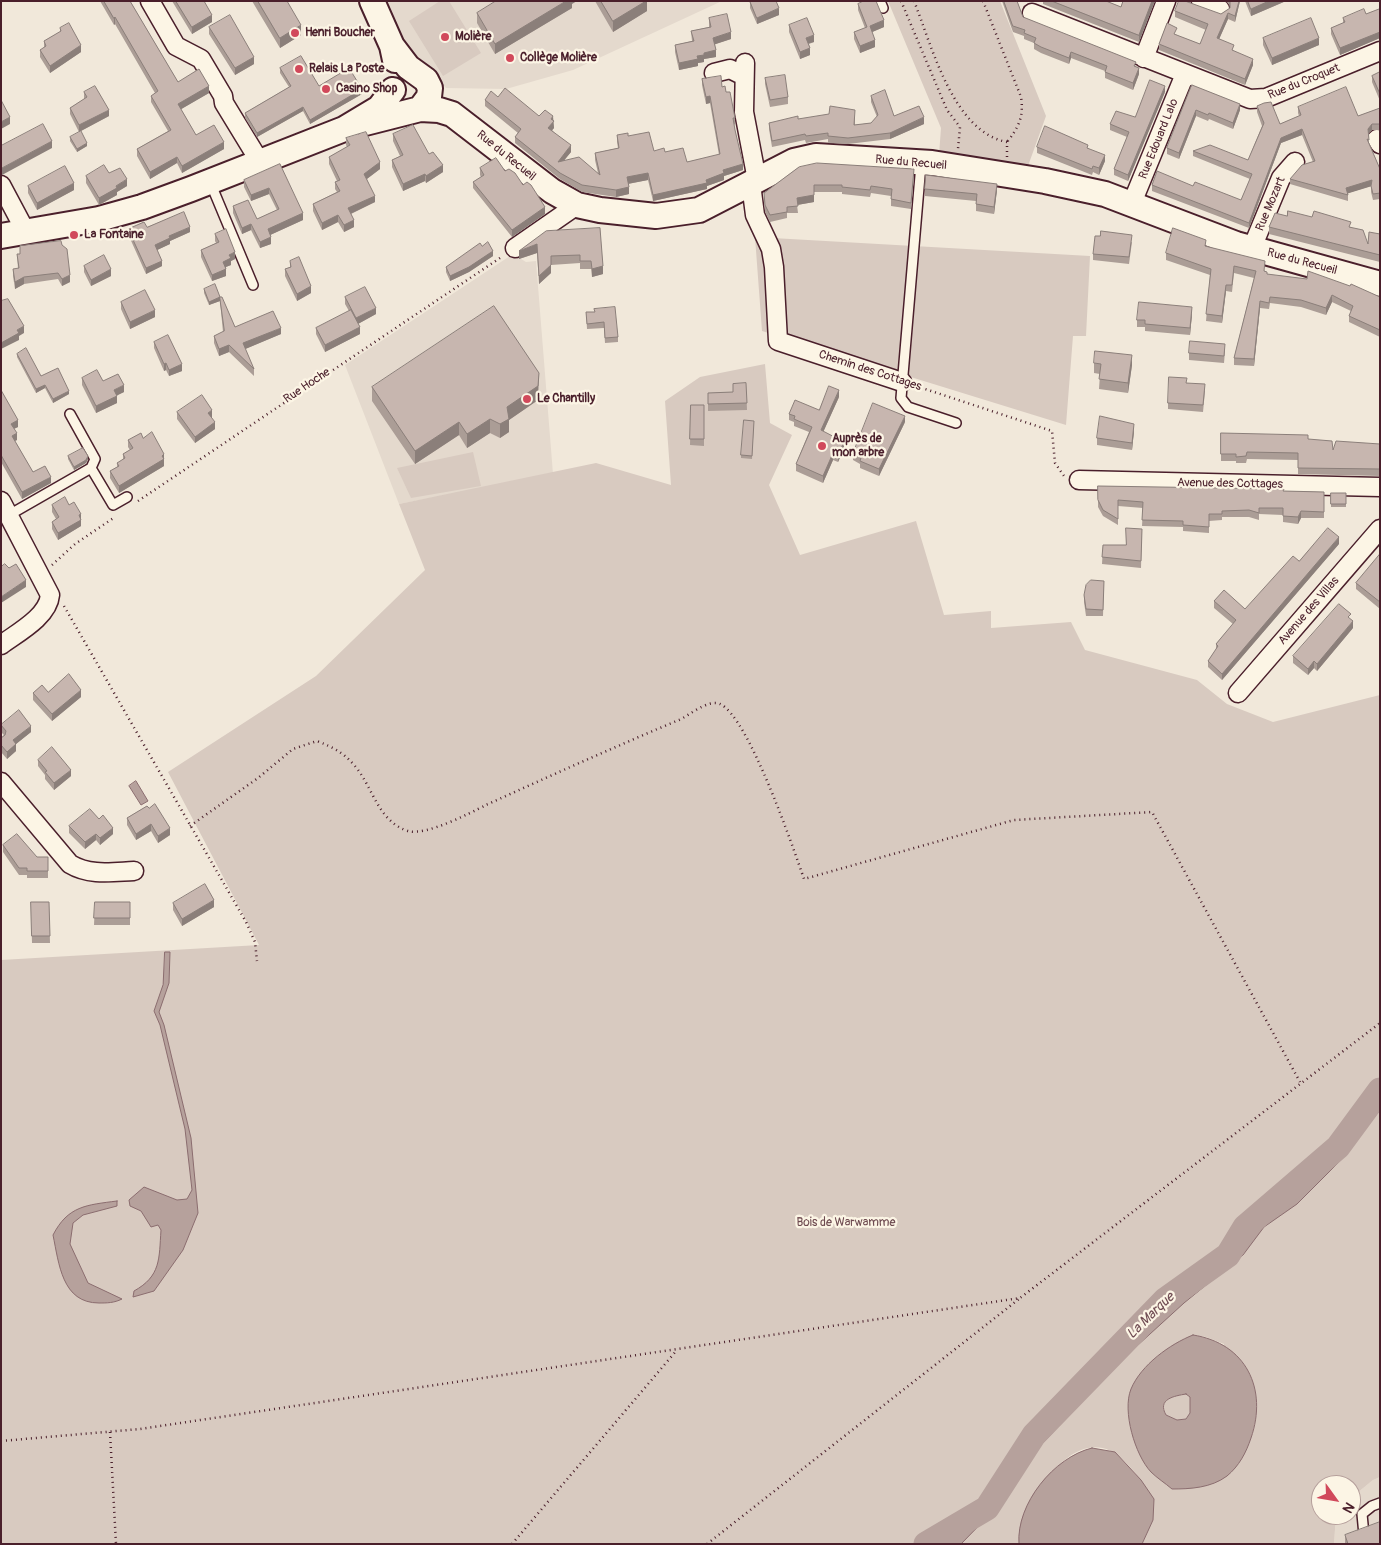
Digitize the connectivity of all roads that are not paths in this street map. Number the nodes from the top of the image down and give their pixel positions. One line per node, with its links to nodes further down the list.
1 (150, 1): 15 (street)
2 (372, 1): 7 (street)
3 (1166, 1): 9 (street)
4 (1201, 1): 5 (street)
5 (1220, 9)
6 (1032, 13): 9 (street, Rue du Croquet)
7 (392, 46): 12 (street); 13 (street)
8 (1380, 51): 11 (street, Rue du Croquet)
9 (1144, 58): 11 (street, Rue du Croquet)
10 (714, 73): 19 (street)
11 (1185, 74): 21 (street, Rue Edouard Lalo)
12 (394, 86): 13 (street); 13 (street); 14 (street, Rue du Recueil)
13 (420, 96): 14 (street, Rue du Recueil); 22 (street, Rue du Recueil)
14 (344, 128): 15 (street, Rue du Recueil)
15 (260, 162): 18 (street, Rue du Recueil)
16 (1295, 162): 26 (street, Rue Mozart)
17 (921, 163): 19 (street, Rue du Recueil); 21 (street, Rue du Recueil); 29 (lane)
18 (210, 182): 23 (street, Rue du Recueil); 28 (lane)
19 (754, 182): 22 (street, Rue du Recueil); 29 (street, Chemin des Cottages)
20 (1, 185): 23 (street)
21 (1132, 204): 26 (street, Rue du Recueil)
22 (577, 205): 25 (street)
23 (26, 232): 24 (street, Rue du Recueil)
24 (1, 236)
25 (515, 248)
26 (1252, 248): 27 (street, Rue du Recueil)
27 (1380, 284)
28 (253, 285)
29 (902, 382): 31 (lane)
30 (70, 414): 32 (lane)
31 (956, 424)
32 (91, 468): 35 (lane); 36 (lane)
33 (1080, 480): 34 (street, Avenue des Cottages)
34 (1380, 487)
35 (127, 497)
36 (5, 508): 38 (street)
37 (1380, 529): 39 (street, Avenue des Villas)
38 (1, 645)
39 (1238, 693)
40 (1, 782): 41 (street)
41 (134, 871)
42 (1380, 1503): 43 (lane)
43 (1364, 1535)

